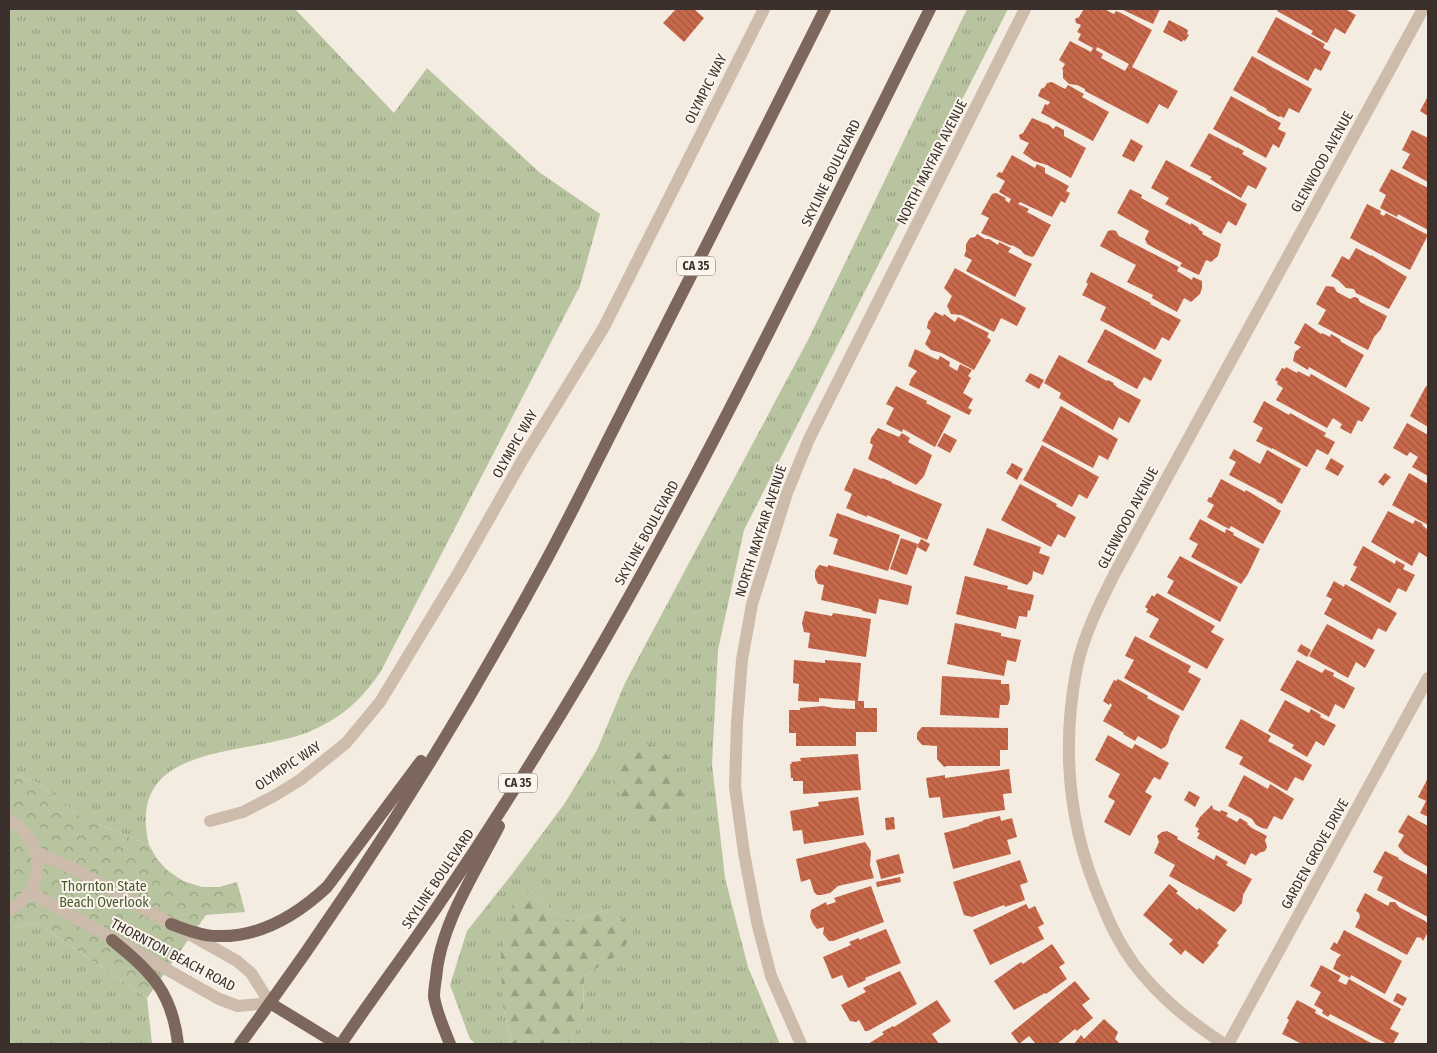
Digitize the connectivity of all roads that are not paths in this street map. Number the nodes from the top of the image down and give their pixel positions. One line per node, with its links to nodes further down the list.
1 (764, 9): 10 (street, OLYMPIC WAY)
2 (825, 9): 7 (main road, CA 35)
3 (930, 9): 8 (main road, SKYLINE BOULEVARD / CA 35)
4 (1025, 9): 22 (street, NORTH MAYFAIR AVENUE)
5 (1423, 9): 23 (street, GLENWOOD AVENUE)
6 (1428, 678): 24 (street, GARDEN GROVE DRIVE)
7 (465, 703): 14 (main road); 16 (main road, CA 35)
8 (539, 749): 20 (main road, SKYLINE BOULEVARD / CA 35); 21 (main road)
9 (9, 820): 11 (street)
10 (210, 821)
11 (36, 852): 12 (street); 14 (street, THORNTON BEACH ROAD)
12 (30, 892): 13 (street); 15 (street, THORNTON BEACH ROAD)
13 (9, 910)
14 (171, 924): 16 (street, THORNTON BEACH ROAD)
15 (112, 940): 16 (street, THORNTON BEACH ROAD); 17 (main road)
16 (270, 1003): 18 (main road, CA 35); 19 (main road)
17 (178, 1044)
18 (240, 1044)
19 (337, 1044)
20 (341, 1044)
21 (450, 1044)
22 (801, 1044)
23 (1224, 1044)
24 (1228, 1044)

